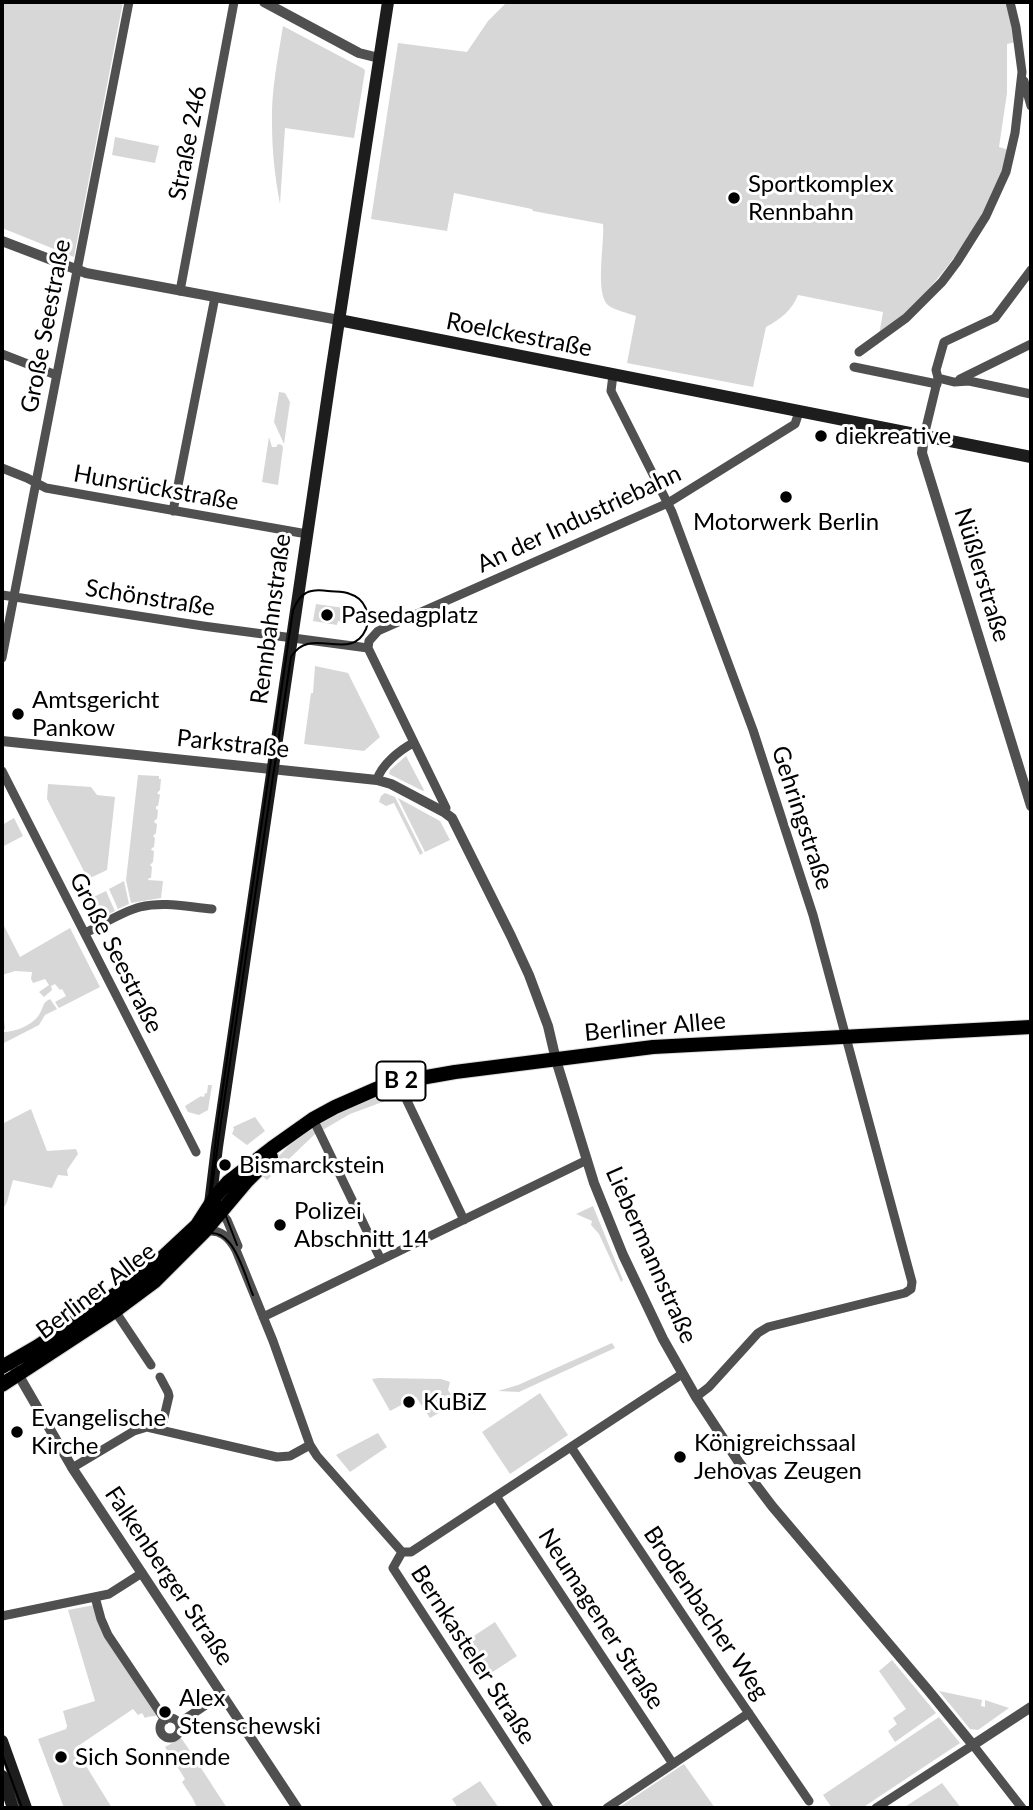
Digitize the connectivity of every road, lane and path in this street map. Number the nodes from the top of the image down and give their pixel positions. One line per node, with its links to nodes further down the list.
1 (129, 2): 10 (street, Große Seestraße)
2 (234, 2): 12 (street, Straße 246)
3 (264, 2): 6 (street)
4 (388, 2): 6 (main road, Rennbahnstraße)
5 (1010, 2): 7 (street)
6 (379, 58): 14 (main road, Rennbahnstraße)
7 (1022, 72): 8 (street); 16 (street)
8 (1031, 106)
9 (2, 241): 10 (street, Roelckestraße)
10 (77, 270): 12 (street, Roelckestraße); 19 (street, Große Seestraße)
11 (1031, 270): 21 (street)
12 (180, 291): 13 (street, Roelckestraße)
13 (215, 297): 14 (street, Roelckestraße); 30 (street)
14 (339, 320): 20 (main road, Roelckestraße); 31 (main road, Rennbahnstraße)
15 (1031, 344): 22 (street)
16 (859, 352)
17 (2, 354): 19 (street)
18 (854, 367): 21 (street)
19 (56, 375): 28 (street, Große Seestraße)
20 (613, 375): 24 (main road, Roelckestraße); 29 (street, Gehringstraße)
21 (937, 381): 22 (street); 25 (street)
22 (954, 382): 23 (street)
23 (1031, 394)
24 (799, 412): 25 (main road, Roelckestraße); 29 (street, An der Industriebahn)
25 (924, 436): 26 (main road, Roelckestraße); 42 (street, Nüßlerstraße)
26 (1031, 457)
27 (2, 468): 28 (street, Hunsrückstraße)
28 (35, 483): 30 (street, Hunsrückstraße); 33 (street, Große Seestraße)
29 (668, 503): 35 (street, An der Industriebahn); 47 (street, Gehringstraße)
30 (173, 511): 31 (street, Hunsrückstraße)
31 (307, 534): 34 (main road, Rennbahnstraße)
32 (2, 595): 33 (street, Schönstraße)
33 (13, 596): 34 (street, Schönstraße); 36 (street, Große Seestraße)
34 (292, 637): 35 (street); 39 (main road, Rennbahnstraße)
35 (368, 648): 38 (street, Liebermannstraße)
36 (2, 658)
37 (2, 741): 39 (street, Parkstraße)
38 (413, 743): 41 (street); 43 (street, Liebermannstraße)
39 (272, 770): 41 (street, Parkstraße); 53 (main road, Rennbahnstraße)
40 (2, 771): 45 (street, Große Seestraße)
41 (377, 780): 43 (street, Parkstraße)
42 (1031, 806)
43 (444, 812): 48 (street, Liebermannstraße)
44 (212, 909): 45 (street)
45 (85, 933): 51 (street, Große Seestraße)
46 (1031, 1027): 47 (main road, Berliner Allee / B 2)
47 (846, 1036): 48 (main road, Berliner Allee / B 2); 65 (street, Gehringstraße)
48 (556, 1060): 49 (main road, Berliner Allee / B 2); 52 (street, Liebermannstraße)
49 (398, 1082): 50 (main road, Berliner Allee / B 2); 54 (street)
50 (313, 1119): 53 (main road, Berliner Allee / B 2); 56 (street)
51 (196, 1152)
52 (587, 1160): 54 (street); 62 (street, Liebermannstraße)
53 (216, 1208): 55 (main road, Rennbahnstraße); 57 (street, Bernkasteler Straße); 61 (main road, Berliner Allee / B 2)
54 (464, 1220): 56 (street)
55 (200, 1236): 57 (street, Bernkasteler Straße); 58 (main road, Berliner Allee / B 2)
56 (381, 1260): 59 (street)
57 (244, 1268): 59 (street, Bernkasteler Straße)
58 (115, 1311): 60 (street); 61 (main road, Berliner Allee / B 2)
59 (263, 1317): 67 (street, Bernkasteler Straße)
60 (151, 1365)
61 (10, 1368): 64 (main road, Berliner Allee / B 2); 69 (street, Falkenberger Straße)
62 (682, 1374): 65 (street, Liebermannstraße); 68 (street)
63 (160, 1377): 66 (street)
64 (2, 1385)
65 (696, 1397): 81 (street, Liebermannstraße)
66 (161, 1430): 67 (street); 69 (street)
67 (310, 1444): 71 (street, Bernkasteler Straße)
68 (571, 1447): 70 (street); 77 (street, Brodenbacher Weg)
69 (72, 1468): 72 (street, Falkenberger Straße)
70 (496, 1496): 71 (street); 82 (street, Neumagener Straße)
71 (402, 1552): 88 (street, Bernkasteler Straße)
72 (142, 1573): 73 (street); 75 (street, Falkenberger Straße)
73 (95, 1597): 74 (street); 78 (street)
74 (2, 1616)
75 (222, 1694): 79 (street); 87 (street, Falkenberger Straße)
76 (1031, 1707): 81 (street)
77 (749, 1713): 82 (street); 84 (street, Brodenbacher Weg)
78 (165, 1720): 79 (street); 79 (street)
79 (178, 1723)
80 (2, 1741): 86 (main road)
81 (972, 1745): 90 (street); 91 (street, Liebermannstraße)
82 (673, 1764): 89 (street)
83 (2, 1776): 85 (main road)
84 (809, 1801)
85 (13, 1808)
86 (26, 1808)
87 (298, 1808)
88 (549, 1808)
89 (607, 1808)
90 (876, 1808)
91 (1022, 1808)

